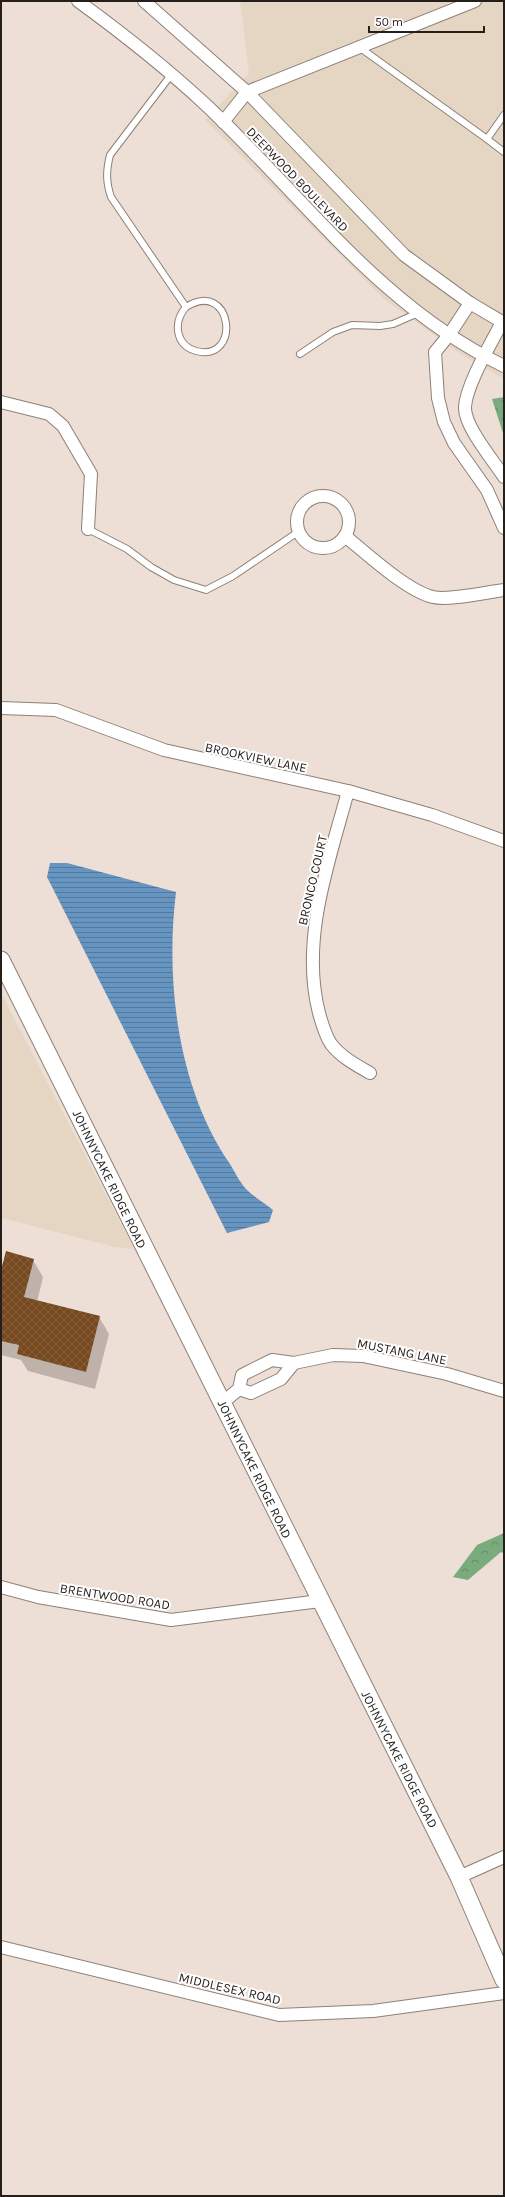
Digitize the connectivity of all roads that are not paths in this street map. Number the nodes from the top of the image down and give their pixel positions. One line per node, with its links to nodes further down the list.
1 (78, 1): 5 (street, DEEPWOOD BOULEVARD)
2 (144, 1): 6 (street, DEEPWOOD BOULEVARD)
3 (475, 1): 4 (street)
4 (359, 47): 6 (street); 9 (lane)
5 (171, 75): 8 (street, DEEPWOOD BOULEVARD); 12 (lane)
6 (247, 92): 8 (street); 11 (street, DEEPWOOD BOULEVARD)
7 (504, 115): 9 (lane)
8 (222, 122): 13 (street, DEEPWOOD BOULEVARD)
9 (487, 139): 10 (lane)
10 (504, 152)
11 (470, 303): 14 (street, DEEPWOOD BOULEVARD); 15 (street)
12 (186, 307): 12 (lane)
13 (418, 313): 15 (street, DEEPWOOD BOULEVARD); 16 (lane)
14 (503, 322): 17 (street)
15 (449, 335): 17 (street, DEEPWOOD BOULEVARD); 21 (street)
16 (300, 354)
17 (485, 358): 18 (street, DEEPWOOD BOULEVARD); 20 (street)
18 (504, 366)
19 (1, 402): 22 (street)
20 (504, 476)
21 (504, 528)
22 (88, 529): 23 (lane)
23 (298, 532): 24 (street); 24 (street)
24 (345, 536): 25 (street)
25 (504, 590)
26 (1, 708): 27 (street, BROOKVIEW LANE)
27 (348, 791): 28 (street, BROOKVIEW LANE); 30 (street, BRONCO COURT)
28 (504, 841)
29 (1, 960): 34 (main road, JOHNNYCAKE RIDGE ROAD)
30 (370, 1073)
31 (294, 1363): 32 (street); 32 (street, MUSTANG LANE); 33 (street, MUSTANG LANE)
32 (239, 1389): 34 (street, MUSTANG LANE)
33 (504, 1390)
34 (222, 1403): 36 (main road, JOHNNYCAKE RIDGE ROAD)
35 (1, 1587): 36 (street, BRENTWOOD ROAD)
36 (320, 1601): 38 (main road, JOHNNYCAKE RIDGE ROAD)
37 (504, 1857): 38 (street)
38 (459, 1877): 40 (main road, JOHNNYCAKE RIDGE ROAD)
39 (1, 1947): 41 (street, MIDDLESEX ROAD)
40 (504, 1980)
41 (504, 1993)

